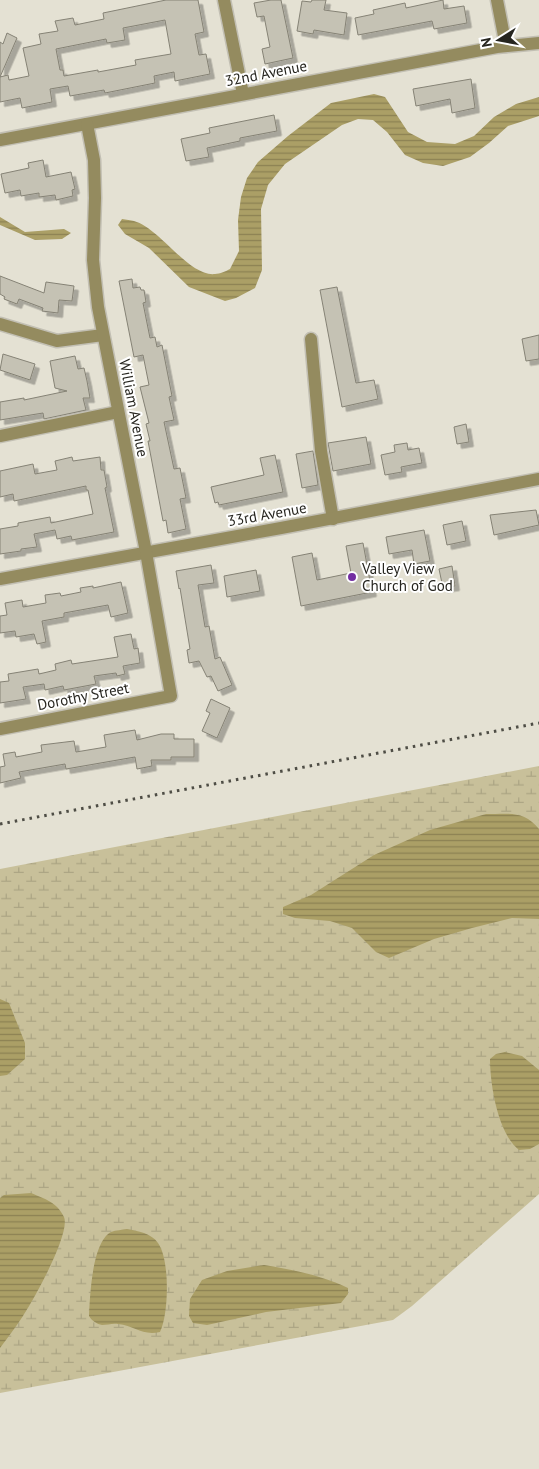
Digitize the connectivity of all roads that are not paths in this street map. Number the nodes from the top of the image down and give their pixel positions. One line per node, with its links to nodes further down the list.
1 (224, 0): 5 (street)
2 (497, 0): 4 (street)
3 (539, 43): 4 (street, 32nd Avenue)
4 (506, 46): 5 (street, 32nd Avenue)
5 (243, 94): 6 (street, 32nd Avenue)
6 (87, 124): 7 (street, 32nd Avenue); 9 (street, William Avenue)
7 (0, 140)
8 (0, 324): 9 (street)
9 (103, 335): 11 (street, William Avenue)
10 (311, 339): 14 (street)
11 (118, 412): 12 (street); 15 (street, William Avenue)
12 (0, 436)
13 (539, 479): 14 (street, 33rd Avenue)
14 (333, 519): 15 (street, 33rd Avenue)
15 (146, 552): 16 (street, 33rd Avenue); 17 (street, William Avenue)
16 (0, 579)
17 (171, 696): 18 (street, Dorothy Street)
18 (0, 728)

